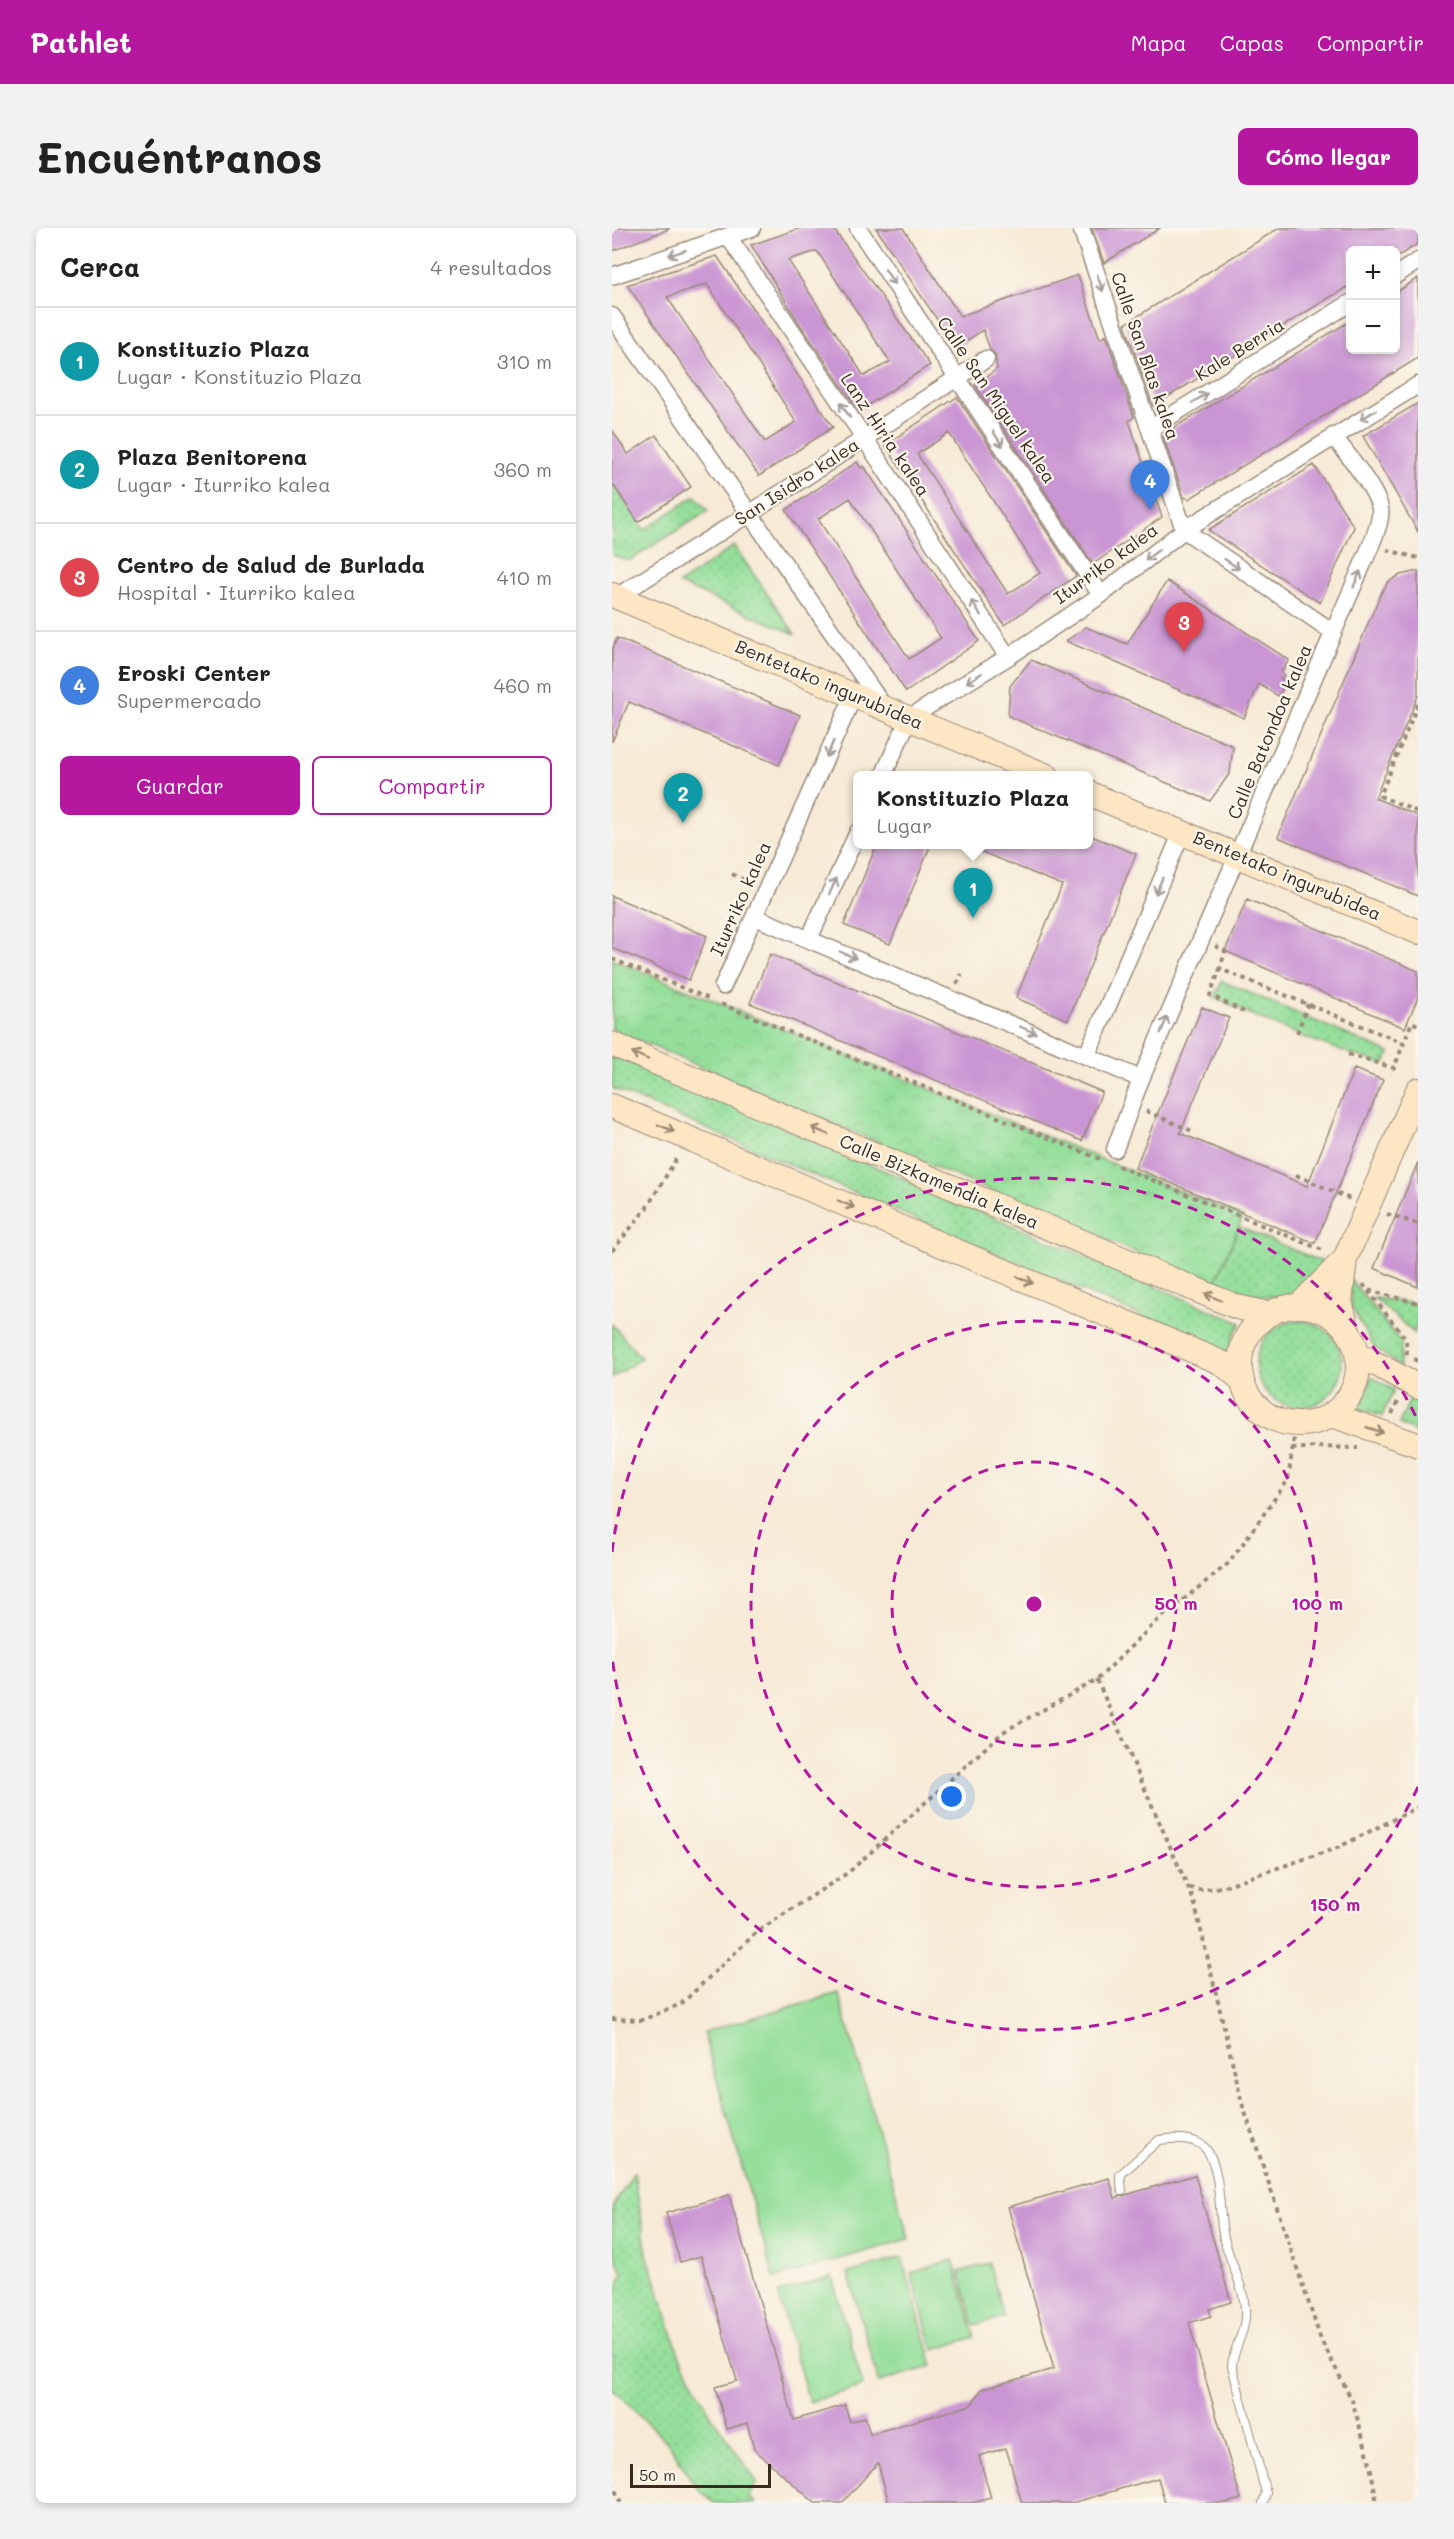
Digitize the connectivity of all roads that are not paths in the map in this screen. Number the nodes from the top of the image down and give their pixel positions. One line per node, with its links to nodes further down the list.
1 (752, 228): 5 (street)
2 (858, 228): 12 (street, Calle San Miguel kalea, one-way to 12)
3 (1081, 228): 14 (street, Calle San Blas kalea, one-way to 14)
4 (707, 235): 5 (street); 8 (street, one-way to 8)
5 (728, 236): 16 (street, Lanz Hiria kalea, one-way to 5)
6 (1418, 261): 7 (street)
7 (1400, 272)
8 (612, 276)
9 (1346, 306): 14 (street, Kale Berria, one-way to 9)
10 (612, 316): 17 (street)
11 (986, 359): 12 (street, San Isidro kalea)
12 (958, 379): 16 (street, San Isidro kalea); 19 (street, Calle San Miguel kalea, one-way to 19)
13 (1418, 385): 15 (street, Iturriko kalea, one-way to 15)
14 (1150, 429): 18 (street, Calle San Blas kalea)
15 (1333, 436): 18 (street, Iturriko kalea); 21 (street, Calle Batondoa kalea, one-way to 15)
16 (865, 439): 17 (street, San Isidro kalea); 22 (street, Lanz Hiria kalea, one-way to 16)
17 (749, 514): 20 (street, San Isidro kalea); 24 (street)
18 (1184, 530): 19 (street, Iturriko kalea, one-way to 19); 21 (street, one-way to 21)
19 (1101, 595): 22 (street, Iturriko kalea)
20 (613, 600): 23 (main road, Bentetako ingurubidea)
21 (1333, 632): 31 (street, Calle Batondoa kalea)
22 (1008, 657): 25 (street, Iturriko kalea, one-way to 25)
23 (854, 695): 24 (main road, Bentetako ingurubidea); 32 (street, Iturriko kalea, one-way to 32)
24 (884, 708): 25 (main road, Bentetako ingurubidea)
25 (909, 718): 26 (street); 27 (main road, Bentetako ingurubidea)
26 (885, 771)
27 (1035, 771)
28 (1093, 795): 29 (main road, Bentetako ingurubidea)
29 (1182, 832): 31 (main road, Bentetako ingurubidea); 37 (street, one-way to 37)
30 (853, 843): 34 (street, one-way to 30)
31 (1238, 856): 33 (main road, Bentetako ingurubidea); 38 (street, Calle Batondoa kalea, one-way to 31)
32 (755, 917): 34 (street); 35 (street, Iturriko kalea)
33 (1418, 932)
34 (809, 939): 37 (street, one-way to 37)
35 (723, 986)
36 (612, 1044): 44 (main road, Calle Bizkamendia kalea, one-way to 36)
37 (1087, 1055): 38 (street)
38 (1141, 1079): 41 (street, Calle Batondoa kalea)
39 (1418, 1090): 42 (main road)
40 (612, 1106): 47 (main road, one-way to 47)
41 (1115, 1149)
42 (1345, 1259): 43 (main road); 45 (main road)
43 (1300, 1305): 44 (main road); 45 (main road)
44 (1268, 1314): 47 (main road)
45 (1348, 1331): 46 (main road)
46 (1358, 1354): 48 (main road); 49 (main road)
47 (1242, 1380): 49 (main road)
48 (1412, 1384)
49 (1332, 1415): 50 (main road, one-way to 50)
50 (1418, 1445)
51 (1122, 2192): 52 (lane)
52 (1263, 2503)

